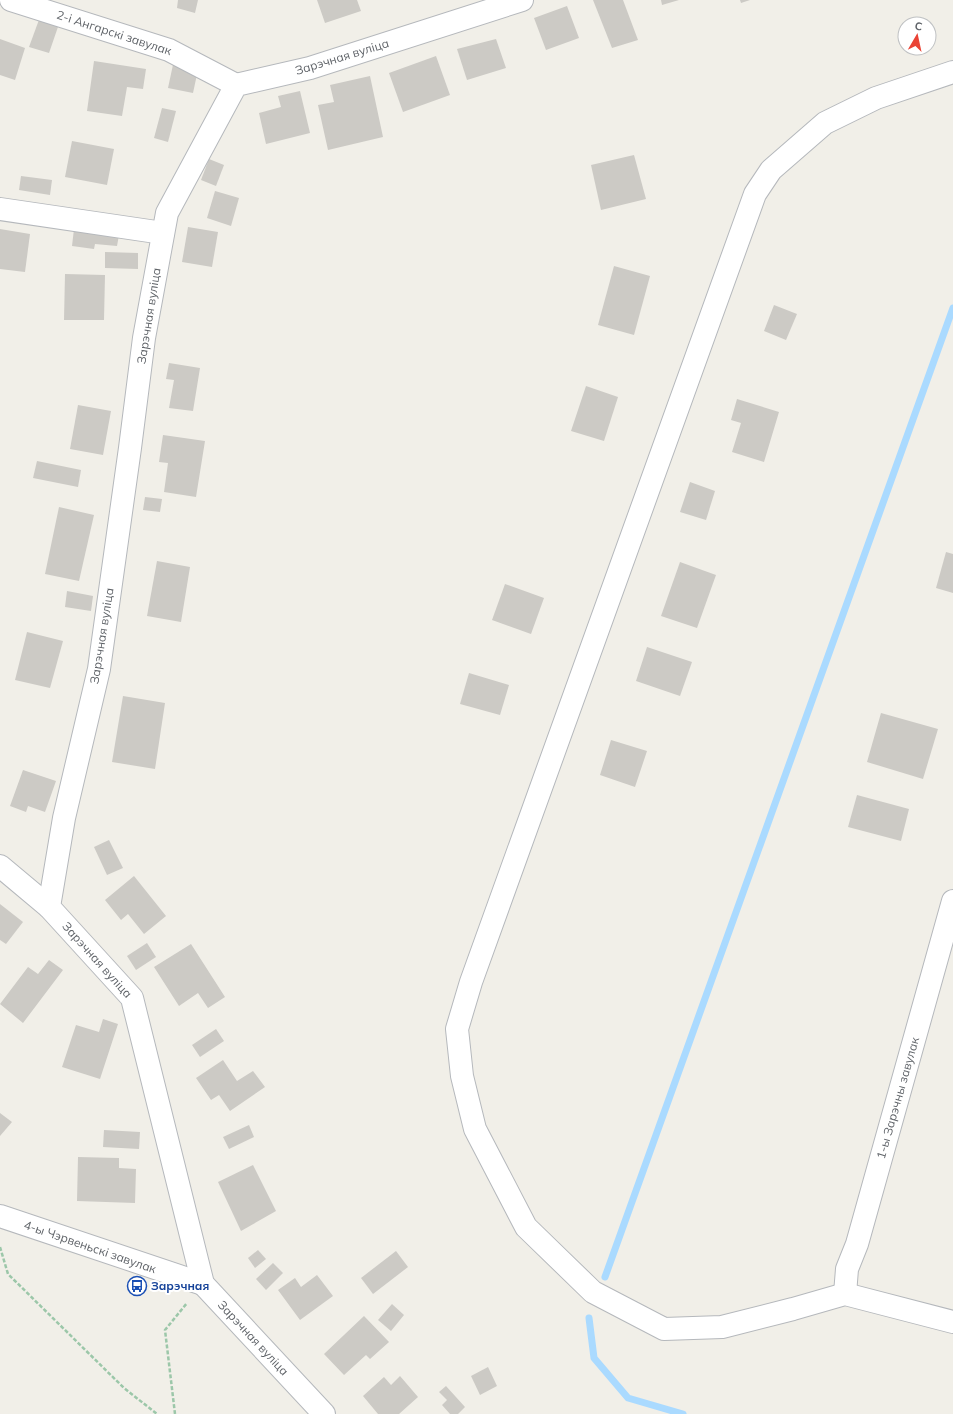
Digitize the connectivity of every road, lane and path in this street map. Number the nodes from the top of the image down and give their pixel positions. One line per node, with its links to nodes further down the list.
1 (11, 0): 4 (street, 2-і Ангарскі завулак)
2 (522, 0): 4 (street, Зарэчная вуліца)
3 (953, 72): 13 (street)
4 (236, 85): 6 (street, Зарэчная вуліца)
5 (0, 209): 6 (street)
6 (163, 233): 9 (street, Зарэчная вуліца)
7 (0, 866): 9 (street)
8 (953, 901): 13 (street, 1-ы Зарэчны завулак)
9 (49, 907): 12 (street, Зарэчная вуліца)
10 (0, 1216): 12 (street, 4-ы Чэрвеньскі завулак)
11 (0, 1247): 15 (path)
12 (203, 1284): 16 (path); 17 (street, Зарэчная вуліца)
13 (845, 1294): 14 (street)
14 (953, 1322)
15 (157, 1414)
16 (175, 1414)
17 (324, 1414)

